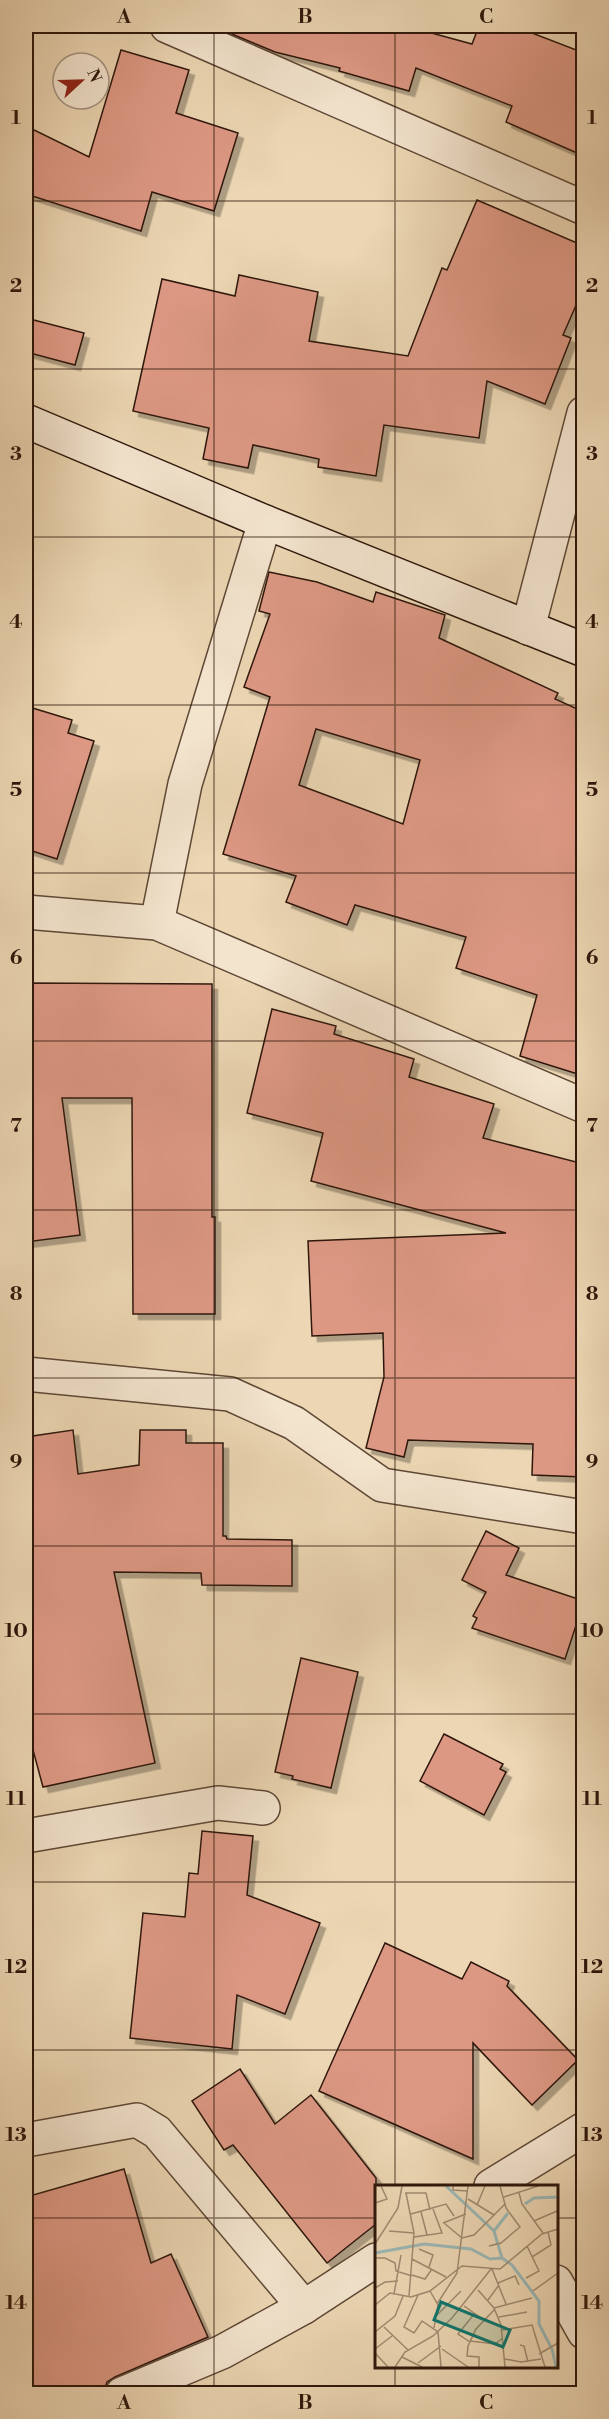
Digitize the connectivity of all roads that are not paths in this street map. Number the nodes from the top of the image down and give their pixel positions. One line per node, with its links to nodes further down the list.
1 (167, 26): 2 (street)
2 (584, 208)
3 (584, 413): 6 (street)
4 (26, 421): 5 (street)
5 (265, 522): 6 (street); 9 (street)
6 (528, 628): 7 (street)
7 (584, 650)
8 (26, 912): 9 (street)
9 (157, 923): 10 (street)
10 (584, 1106)
11 (26, 1374): 12 (street)
12 (584, 1517)
13 (263, 1808): 14 (street)
14 (26, 1836)
15 (584, 2129): 17 (street)
16 (26, 2140): 20 (street)
17 (499, 2184)
18 (375, 2261): 20 (street)
19 (558, 2286): 21 (street)
20 (304, 2307): 22 (street)
21 (584, 2332)
22 (122, 2394)

